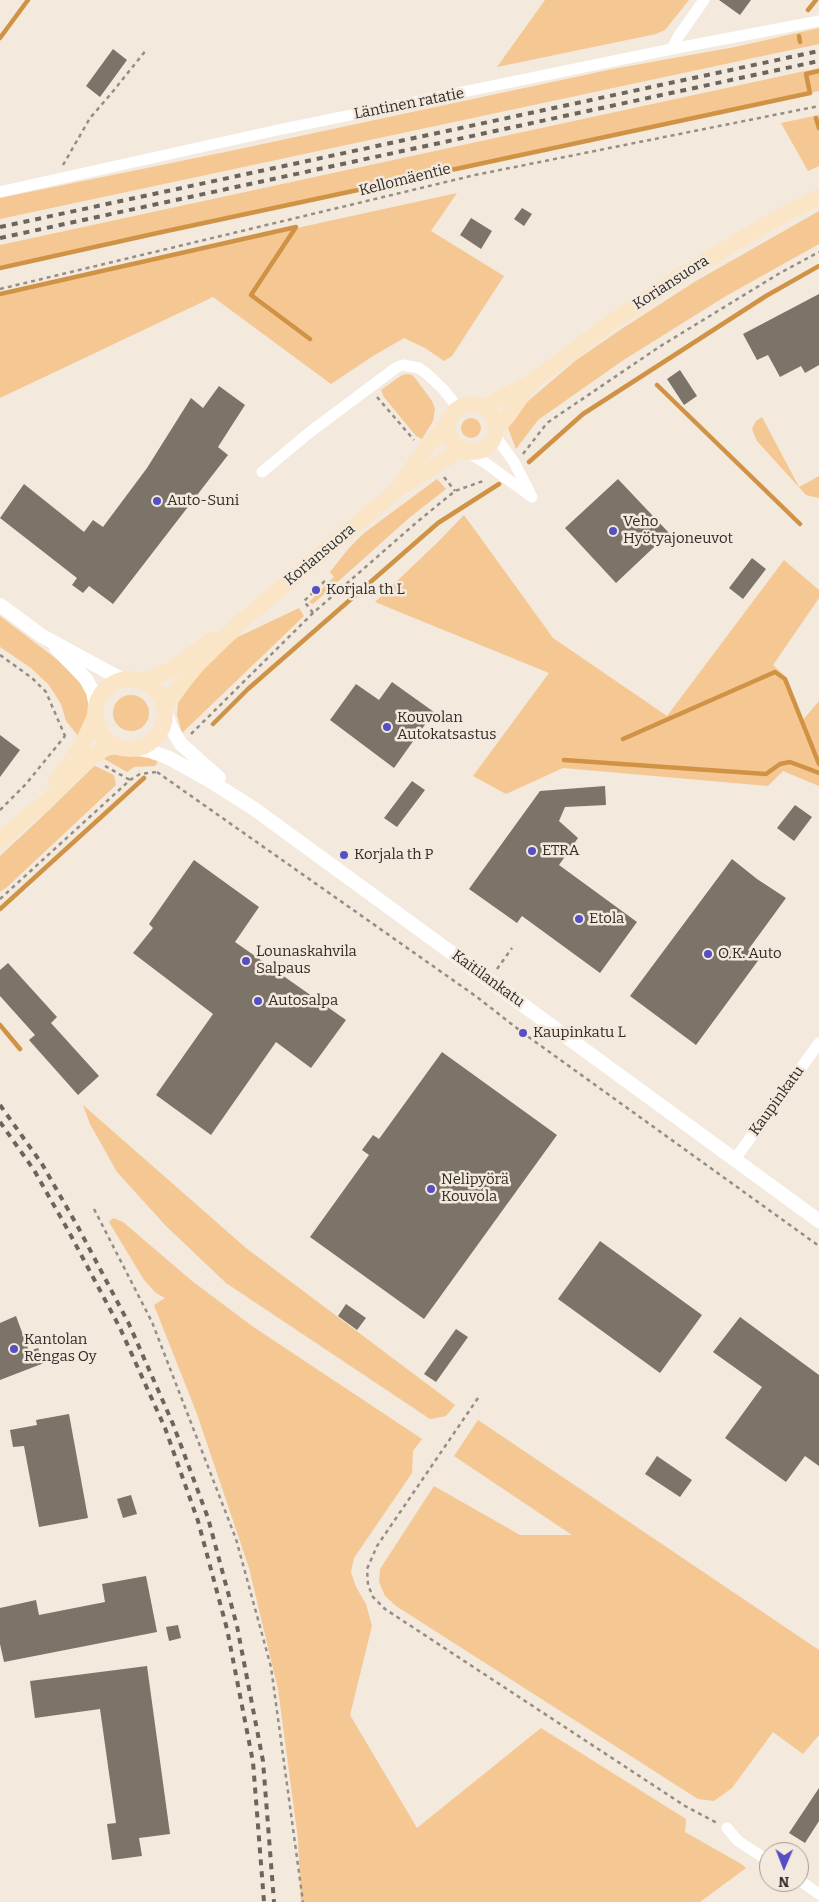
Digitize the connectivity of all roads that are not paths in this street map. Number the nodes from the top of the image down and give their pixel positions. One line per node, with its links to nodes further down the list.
1 (704, 0): 3 (street)
2 (819, 21): 3 (street, Läntinen ratatie)
3 (672, 49): 4 (street, Läntinen ratatie)
4 (0, 192)
5 (819, 197): 6 (main road, Koriansuora)
6 (532, 382): 8 (main road, Koriansuora); 10 (main road, Koriansuora)
7 (458, 408): 8 (main road); 9 (main road); 12 (street)
8 (485, 408): 10 (main road)
9 (448, 422): 11 (main road); 13 (main road, Koriansuora)
10 (495, 432): 11 (main road); 11 (street)
11 (464, 451): 13 (main road, Koriansuora)
12 (262, 472)
13 (397, 490): 15 (main road, Koriansuora)
14 (0, 605): 16 (street)
15 (243, 620): 18 (main road, Koriansuora); 19 (main road, Koriansuora)
16 (42, 636): 17 (street); 20 (street)
17 (123, 680): 18 (main road); 20 (main road)
18 (144, 682): 19 (main road)
19 (165, 708): 22 (main road); 23 (street, Kaitilankatu)
20 (96, 711): 21 (main road); 24 (main road)
21 (113, 744): 22 (main road); 24 (main road)
22 (137, 748): 23 (street, Kaitilankatu)
23 (253, 808): 27 (street, Kaitilankatu)
24 (30, 814): 25 (main road)
25 (0, 841)
26 (819, 1043): 27 (street, Kaupinkatu)
27 (735, 1159): 28 (street, Kaitilankatu)
28 (819, 1221)
29 (727, 1828): 30 (street)
30 (759, 1855)

